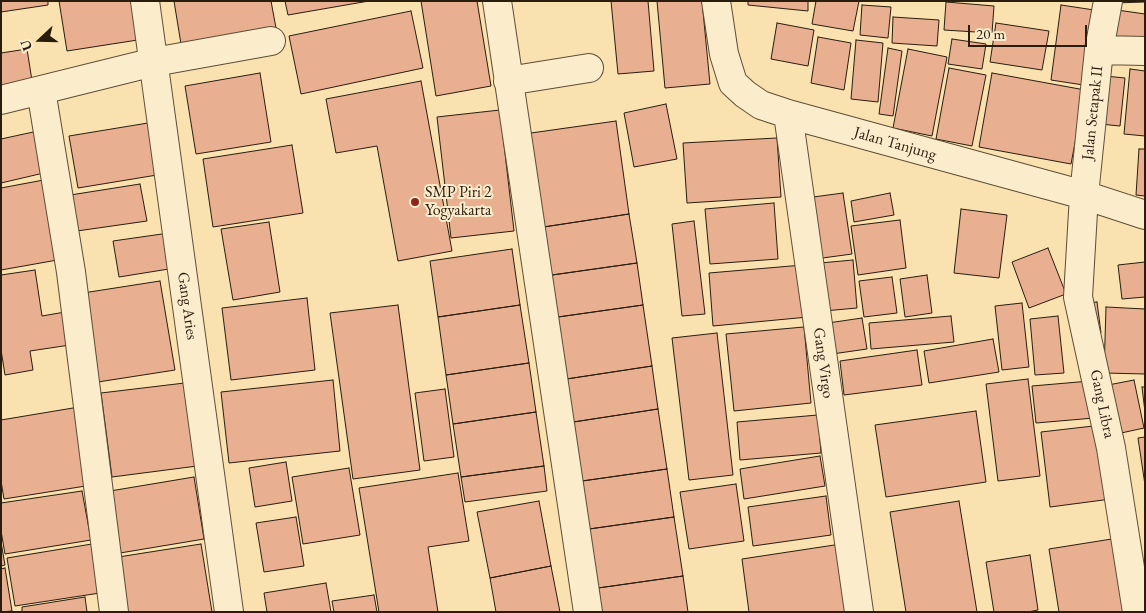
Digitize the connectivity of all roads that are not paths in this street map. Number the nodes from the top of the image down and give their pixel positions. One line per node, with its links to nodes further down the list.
1 (144, 1): 8 (street, Gang Aries)
2 (497, 1): 10 (street)
3 (716, 1): 13 (street, Jalan Tanjung)
4 (1108, 1): 6 (street, Jalan Setapak II)
5 (271, 41): 8 (street)
6 (1100, 50): 7 (street); 14 (street, Jalan Setapak II)
7 (1145, 51)
8 (154, 62): 11 (street); 17 (street, Gang Aries)
9 (588, 68): 10 (street)
10 (508, 80): 18 (street)
11 (40, 90): 12 (street); 16 (street)
12 (1, 100)
13 (788, 114): 14 (street, Jalan Tanjung); 19 (street, Gang Virgo)
14 (1084, 195): 15 (street, Jalan Tanjung); 20 (street, Gang Libra)
15 (1145, 216)
16 (114, 612)
17 (229, 612)
18 (588, 612)
19 (859, 612)
20 (1137, 612)

